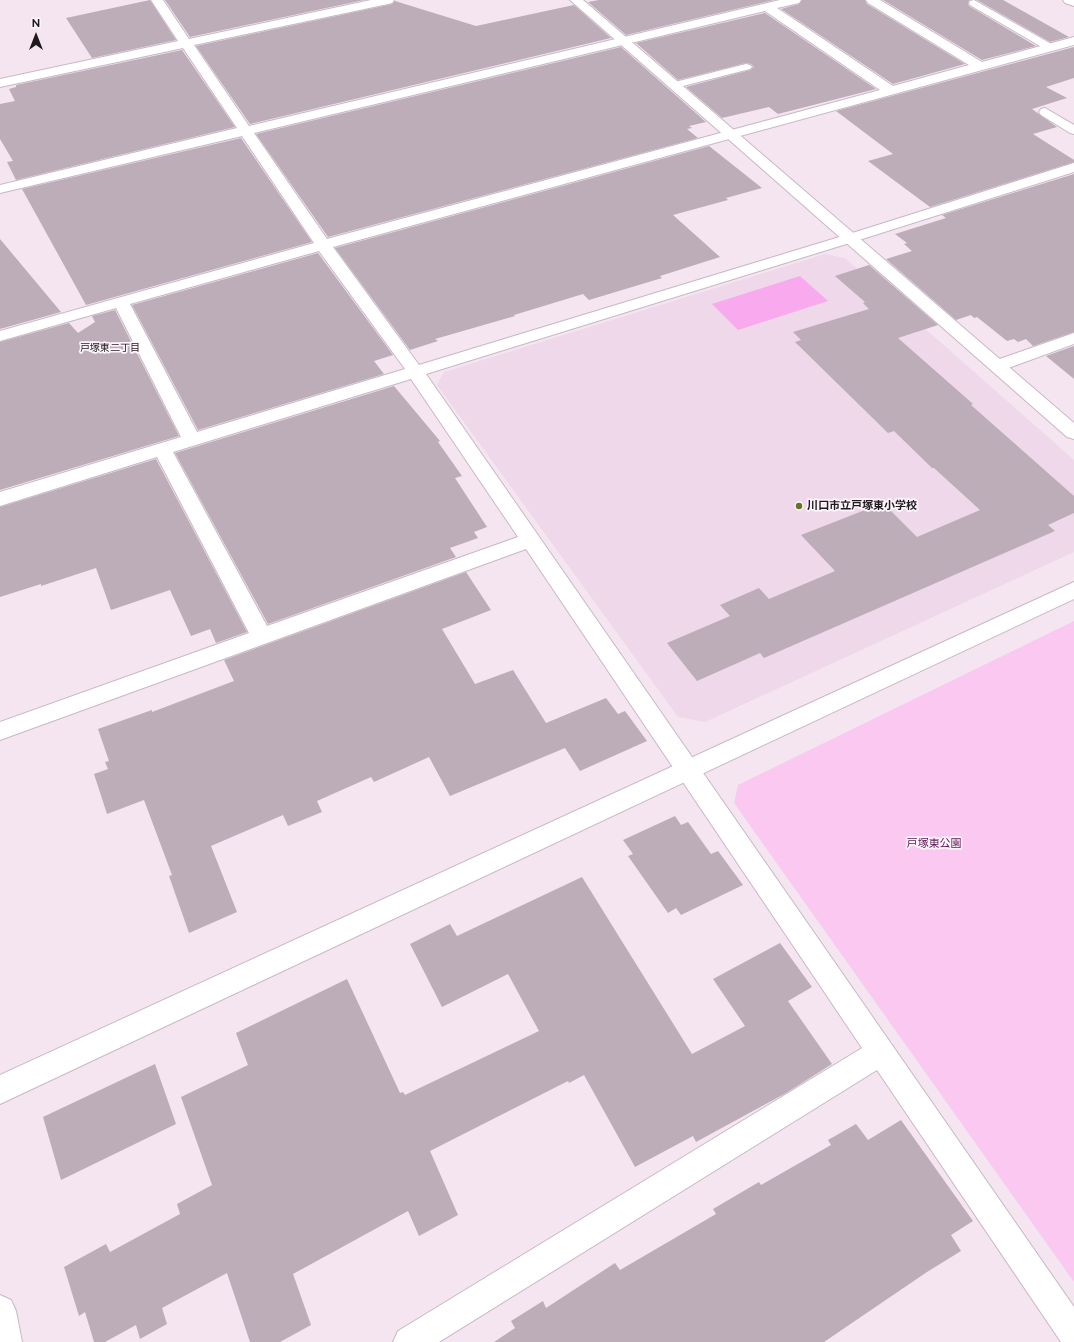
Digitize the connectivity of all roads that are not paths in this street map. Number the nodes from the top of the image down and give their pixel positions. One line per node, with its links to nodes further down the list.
1 (156, 0): 13 (street)
2 (325, 0): 11 (street)
3 (388, 0): 11 (street)
4 (576, 0): 14 (street)
5 (795, 0): 10 (street)
6 (872, 0): 16 (street)
7 (1069, 0): 8 (street)
8 (1074, 2)
9 (974, 3): 15 (lane)
10 (767, 7): 14 (street); 20 (street)
11 (336, 11): 13 (street)
12 (1074, 41): 15 (street)
13 (185, 42): 18 (street); 22 (street)
14 (624, 42): 19 (street); 22 (street)
15 (1049, 47): 16 (street)
16 (979, 66): 20 (street)
17 (746, 67): 19 (lane)
18 (0, 83)
19 (675, 85): 24 (street)
20 (891, 91): 24 (street)
21 (1044, 112): 23 (lane)
22 (245, 130): 26 (street); 28 (street)
23 (1074, 130)
24 (732, 134): 27 (street); 28 (street)
25 (1074, 167): 27 (street)
26 (0, 189)
27 (851, 238): 32 (street); 33 (street)
28 (323, 245): 29 (street); 33 (street)
29 (122, 302): 30 (street); 35 (street)
30 (0, 336)
31 (1074, 338): 32 (street)
32 (997, 366): 34 (street)
33 (415, 371): 35 (street); 38 (street)
34 (1074, 433)
35 (192, 441): 36 (street)
36 (162, 449): 37 (street); 40 (street)
37 (0, 499)
38 (530, 540): 40 (street); 42 (street)
39 (1074, 590): 42 (street)
40 (262, 636): 41 (street)
41 (0, 731)
42 (688, 770): 43 (street); 44 (street)
43 (880, 1052): 46 (street); 48 (street)
44 (0, 1090)
45 (0, 1310): 47 (street)
46 (1074, 1334)
47 (6, 1342)
48 (409, 1342)

